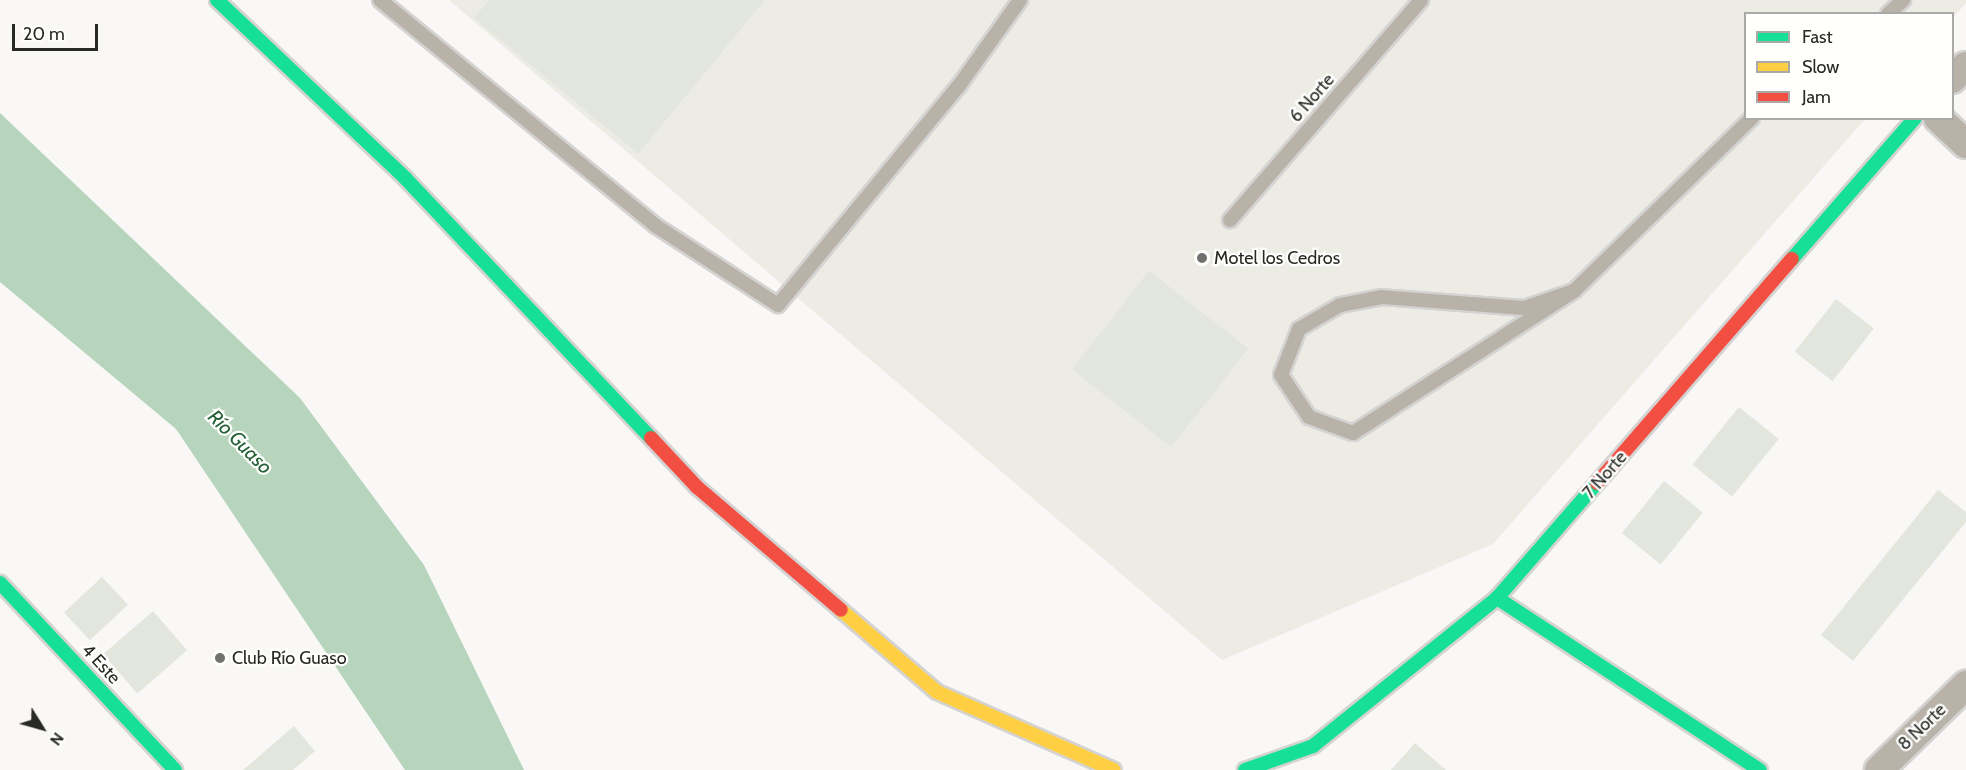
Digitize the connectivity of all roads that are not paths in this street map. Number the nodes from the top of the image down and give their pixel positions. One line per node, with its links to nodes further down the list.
1 (217, 0): 19 (street)
2 (381, 0): 3 (lane)
3 (1020, 0)
4 (1421, 0): 13 (lane, 6 Norte)
5 (1903, 0): 6 (lane)
6 (1890, 12)
7 (1966, 66): 8 (street)
8 (1954, 78)
9 (1750, 120): 14 (lane)
10 (1912, 120): 16 (street, 7 Norte)
11 (1940, 120): 12 (street)
12 (1966, 144)
13 (1230, 220)
14 (1574, 291): 14 (lane)
15 (0, 583): 18 (street, 4 Este)
16 (1497, 598): 20 (street, 7 Norte); 21 (street)
17 (1966, 685): 22 (street, 8 Norte)
18 (175, 770)
19 (1114, 770)
20 (1245, 770)
21 (1760, 770)
22 (1879, 770)

